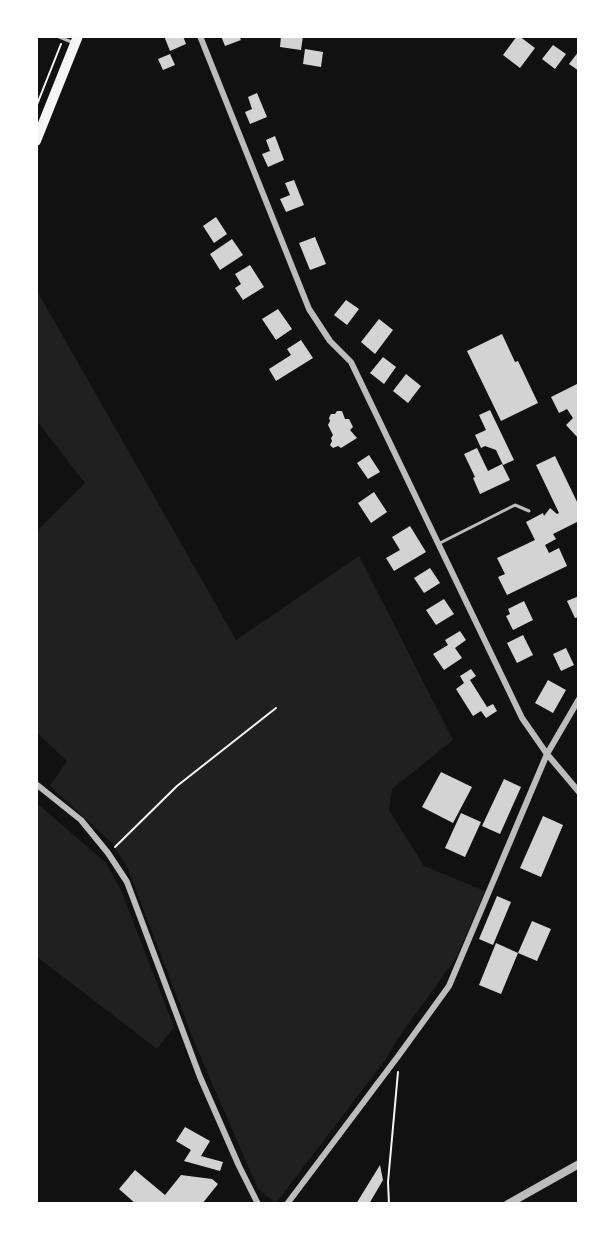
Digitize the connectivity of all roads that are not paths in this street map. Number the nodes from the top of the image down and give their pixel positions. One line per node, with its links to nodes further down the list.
1 (57, 36): 3 (lane)
2 (200, 36): 6 (street)
3 (77, 40): 4 (main road)
4 (36, 141)
5 (529, 511): 6 (lane)
6 (438, 544): 8 (street)
7 (579, 699): 8 (street)
8 (547, 754): 10 (street); 13 (street)
9 (36, 784): 12 (street)
10 (579, 792)
11 (579, 1164): 14 (street)
12 (258, 1204)
13 (288, 1204)
14 (508, 1204)

